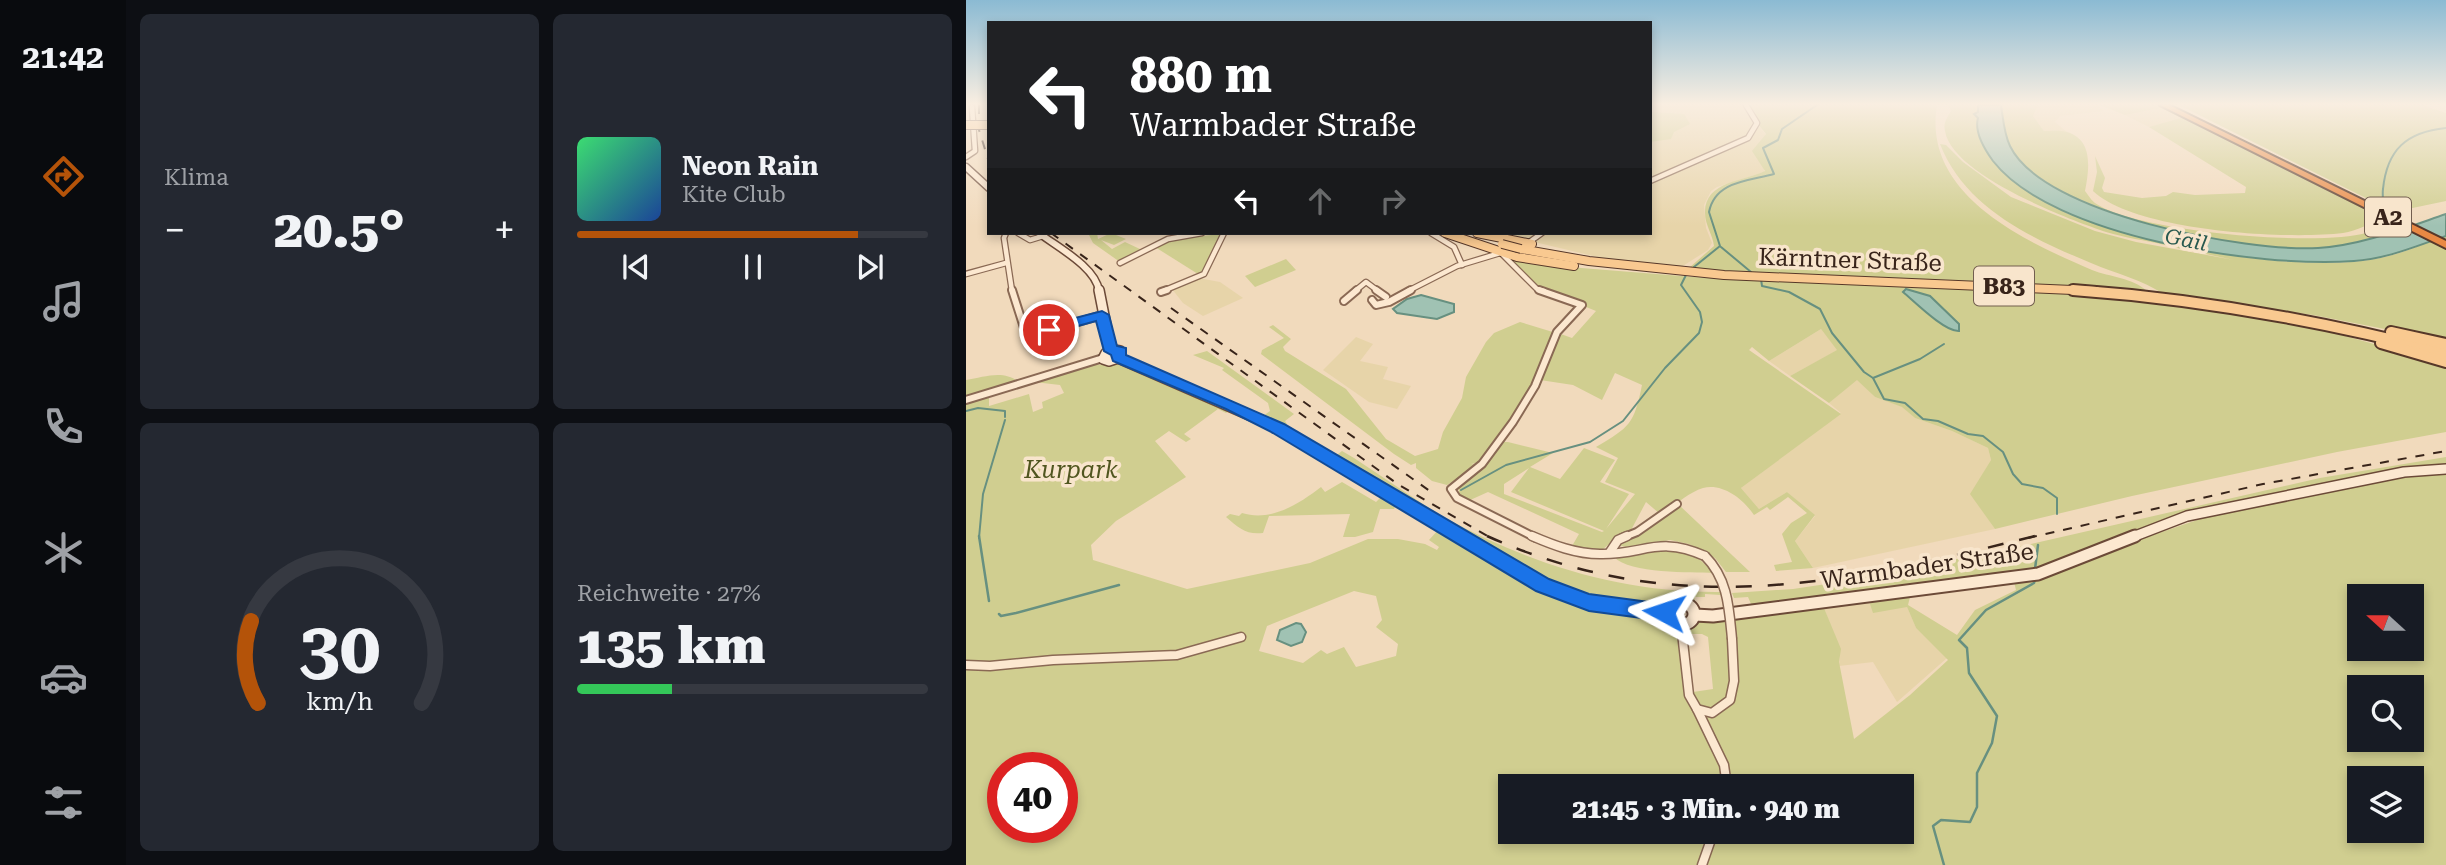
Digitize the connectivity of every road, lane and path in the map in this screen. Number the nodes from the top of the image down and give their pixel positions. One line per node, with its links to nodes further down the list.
1 (1731, 145): 5 (street)
2 (2247, 145): 7 (highway, A2)
3 (2251, 145): 7 (highway, A2)
4 (966, 167): 6 (street)
5 (1652, 180)
6 (987, 186)
7 (2334, 188): 19 (highway, A2)
8 (1006, 235): 22 (street)
9 (1021, 235): 10 (street)
10 (1039, 235)
11 (1042, 235): 32 (street)
12 (1191, 235): 23 (street)
13 (1223, 235): 27 (street)
14 (1434, 235): 24 (street)
15 (1452, 235): 21 (main road)
16 (1466, 235): 21 (main road, Kärntner Straße / B83)
17 (1485, 235): 20 (main road)
18 (1538, 235): 20 (street)
19 (2446, 243)
20 (1522, 244): 21 (main road, Kärntner Straße / B83, bridge); 25 (main road, Kärntner Straße / B83)
21 (1502, 249): 24 (street); 25 (main road); 42 (street)
22 (1006, 263): 26 (street); 32 (street)
23 (1121, 263)
24 (1462, 265): 29 (street)
25 (1636, 269): 31 (main road, Kärntner Straße / B83)
26 (966, 274)
27 (1161, 292)
28 (1386, 297): 29 (street); 29 (street); 30 (street)
29 (1396, 298)
30 (1344, 301)
31 (2275, 314): 33 (main road, Kärntner Straße / B83); 34 (main road)
32 (1102, 315): 36 (street)
33 (2287, 316): 35 (main road, Kärntner Straße / B83); 38 (main road)
34 (2446, 344)
35 (2446, 353)
36 (1114, 354): 37 (street); 43 (street, Warmbader Straße)
37 (1102, 358): 39 (street)
38 (2446, 362)
39 (966, 400)
40 (2446, 468): 44 (street, Warmbader Straße)
41 (1677, 504): 42 (street)
42 (1610, 552): 48 (street, bridge)
43 (1673, 613): 44 (street, Warmbader Straße); 45 (street)
44 (1695, 615): 45 (street)
45 (1681, 624): 48 (street)
46 (1241, 637): 47 (street)
47 (966, 665)
48 (1698, 709): 49 (street)
49 (1725, 774)
50 (1709, 844): 51 (street)
51 (1702, 865)

